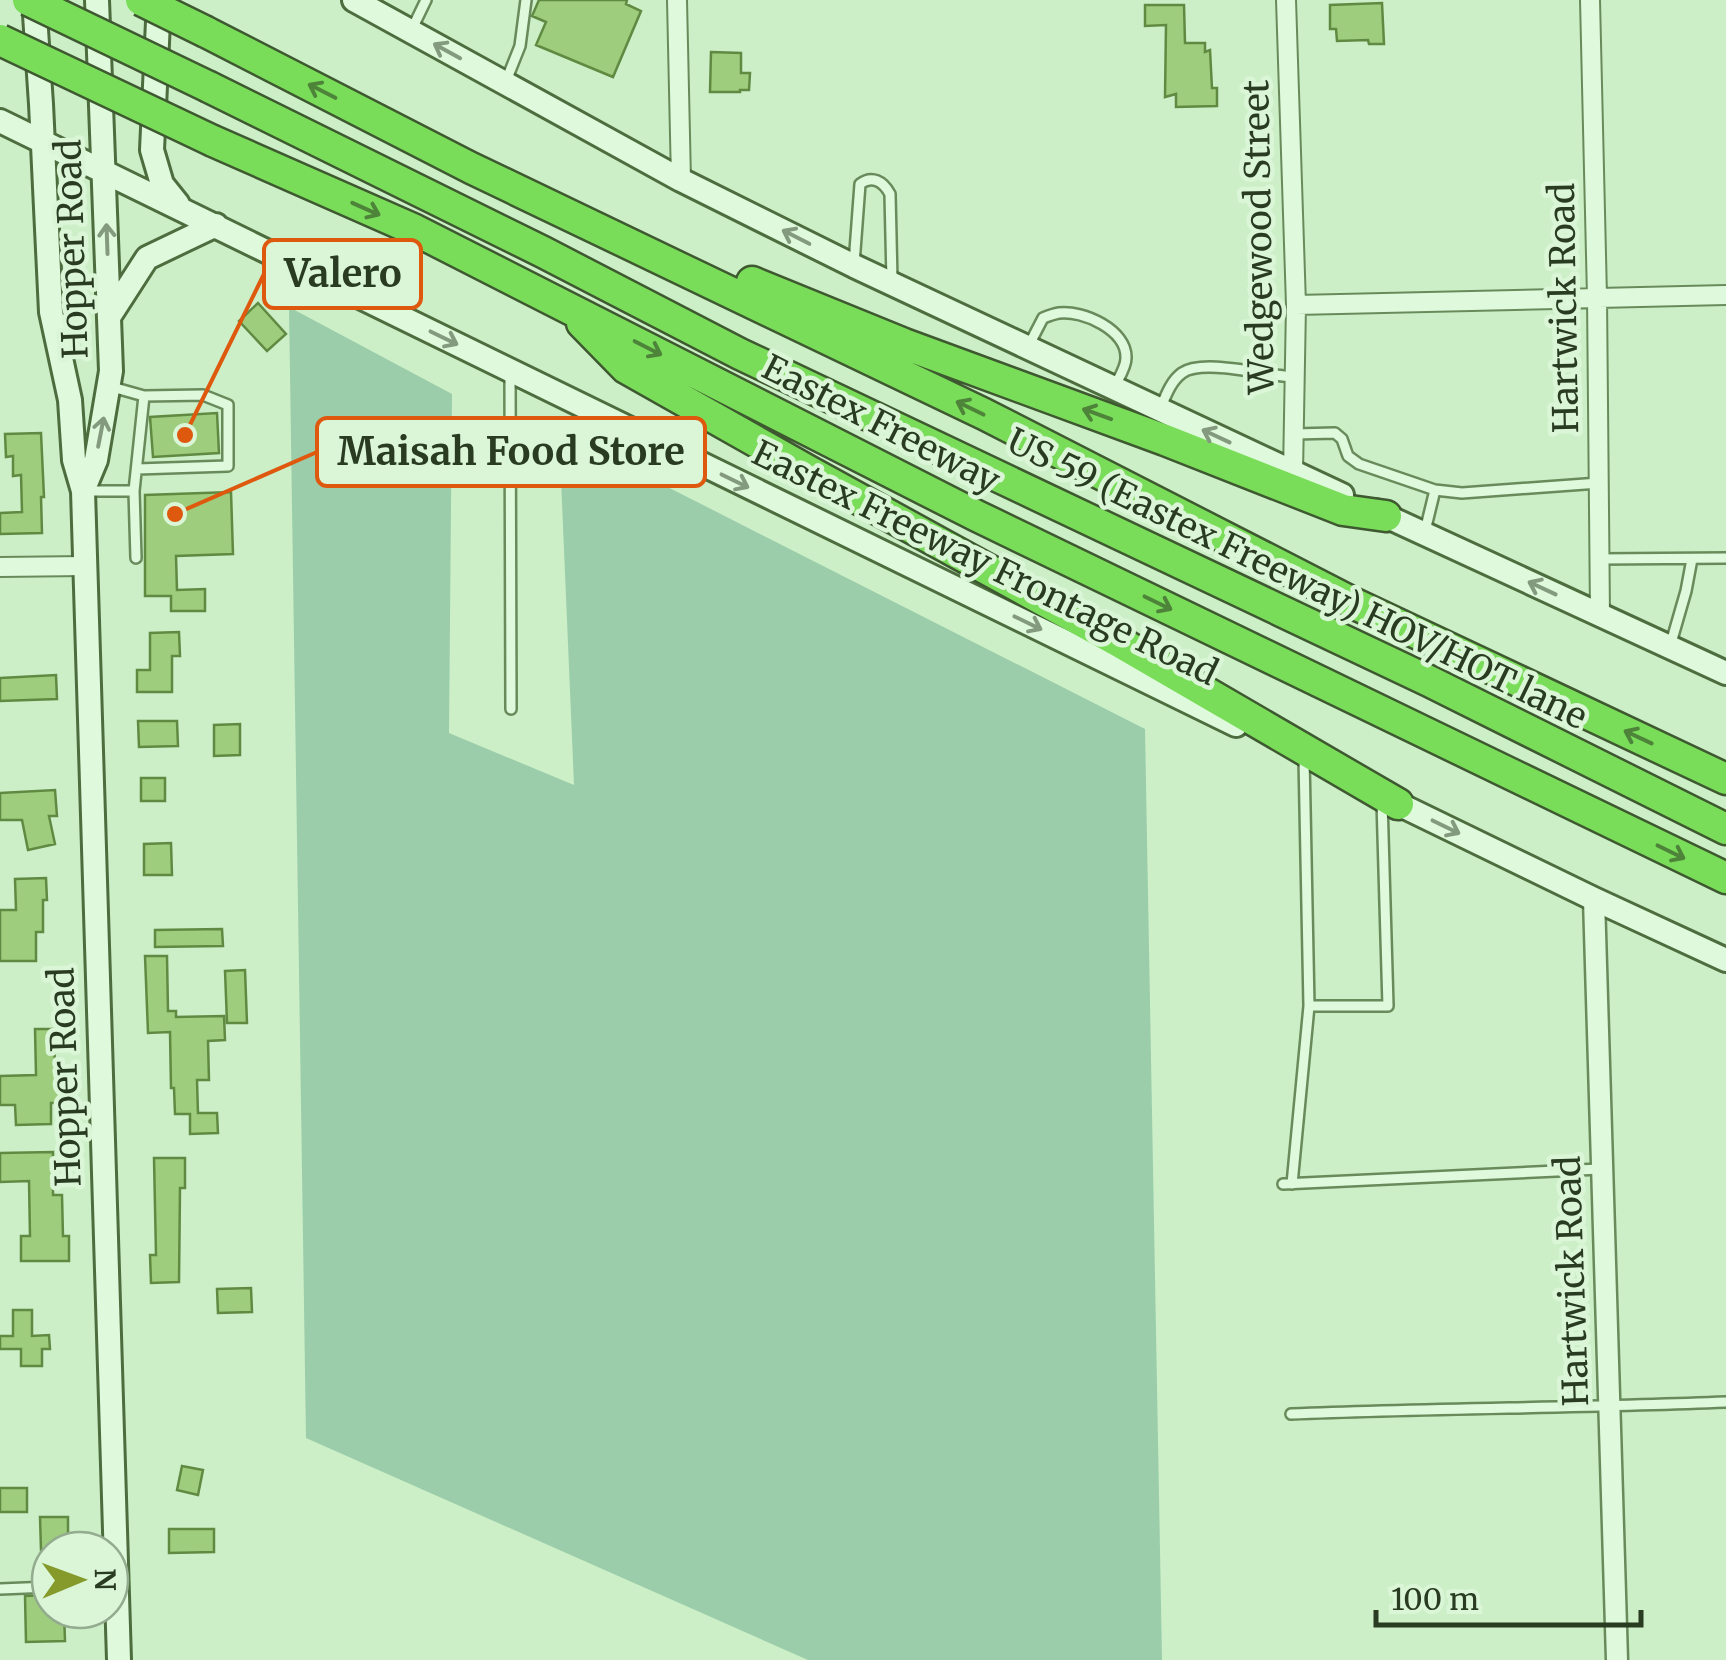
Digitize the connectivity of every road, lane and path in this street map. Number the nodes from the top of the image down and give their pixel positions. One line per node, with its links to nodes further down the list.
1 (31, 0): 15 (main road, Hopper Road); 57 (highway, US 59 (Eastex Freeway) HOV/HOT lane, bridge)
2 (97, 0): 17 (main road, Hopper Road)
3 (141, 0): 16 (highway, Eastex Freeway, one-way to 3, bridge)
4 (159, 0): 19 (main road)
5 (354, 0): 11 (main road)
6 (426, 0): 11 (lane)
7 (526, 0): 13 (lane)
8 (676, 0): 18 (street)
9 (1286, 0): 26 (street, Wedgewood Street)
10 (1590, 0): 24 (street, Hartwick Road)
11 (412, 32): 13 (main road, one-way to 11)
12 (0, 40): 25 (highway, Eastex Freeway, one-way to 25, bridge)
13 (506, 83): 18 (main road)
14 (0, 121): 15 (main road, Eastex Freeway Frontage Road)
15 (42, 140): 17 (main road, Eastex Freeway Frontage Road); 41 (main road, Hopper Road)
16 (471, 168): 42 (highway, one-way to 16); 55 (highway, Eastex Freeway, one-way to 16)
17 (105, 171): 19 (main road, Eastex Freeway Frontage Road); 27 (main road, Hopper Road, one-way to 17)
18 (681, 180): 21 (main road, one-way to 18)
19 (181, 208): 20 (main road, Eastex Freeway Frontage Road)
20 (216, 225): 27 (main road); 29 (main road, Eastex Freeway Frontage Road, one-way to 29)
21 (854, 266): 22 (main road); 22 (lane)
22 (892, 283): 28 (main road)
23 (1726, 294): 24 (street)
24 (1597, 297): 26 (street); 38 (street, Hartwick Road)
25 (562, 304): 56 (highway); 58 (highway, Eastex Freeway, one-way to 58)
26 (1296, 305): 30 (street, Wedgewood Street)
27 (110, 317): 31 (main road, Hopper Road)
28 (1028, 348): 32 (main road); 32 (lane)
29 (510, 371): 53 (lane); 54 (main road, Eastex Freeway Frontage Road, one-way to 54)
30 (1295, 377): 34 (lane); 35 (street, Wedgewood Street)
31 (110, 386): 33 (lane); 41 (main road, Hopper Road, one-way to 31)
32 (1114, 388): 34 (main road)
33 (144, 396): 36 (lane); 36 (lane)
34 (1160, 410): 37 (main road, one-way to 34)
35 (1294, 434): 37 (street, Wedgewood Street); 40 (lane)
36 (137, 469): 39 (lane)
37 (1294, 473): 42 (main road)
38 (1599, 482): 40 (lane); 47 (street, Hartwick Road)
39 (134, 490): 41 (lane); 44 (lane)
40 (1436, 490): 43 (lane)
41 (82, 492): 48 (main road, Hopper Road)
42 (1386, 516): 43 (main road)
43 (1424, 534): 50 (main road, one-way to 43)
44 (136, 558)
45 (1692, 558): 46 (lane); 47 (lane); 51 (lane)
46 (1726, 558)
47 (1600, 559): 50 (street, Hartwick Road)
48 (84, 566): 49 (street); 66 (main road, Hopper Road)
49 (0, 567)
50 (1600, 615): 51 (main road)
51 (1670, 647): 52 (main road)
52 (1726, 673)
53 (511, 709)
54 (1304, 758): 56 (main road, Eastex Freeway Frontage Road); 61 (lane)
55 (1726, 779)
56 (1390, 800): 59 (main road, Eastex Freeway Frontage Road, one-way to 59); 61 (lane)
57 (1726, 829)
58 (1726, 878)
59 (1594, 899): 60 (main road, Eastex Freeway Frontage Road); 62 (street, Hartwick Road)
60 (1726, 960)
61 (1310, 1006): 62 (lane)
62 (1600, 1169): 64 (street, Hartwick Road)
63 (1726, 1402): 64 (lane)
64 (1608, 1407): 65 (lane); 71 (street, Hartwick Road)
65 (1291, 1414)
66 (111, 1530)
67 (30, 1587): 68 (lane)
68 (0, 1588)
69 (116, 1630): 70 (main road, Hopper Road)
70 (118, 1660)
71 (1617, 1660)

